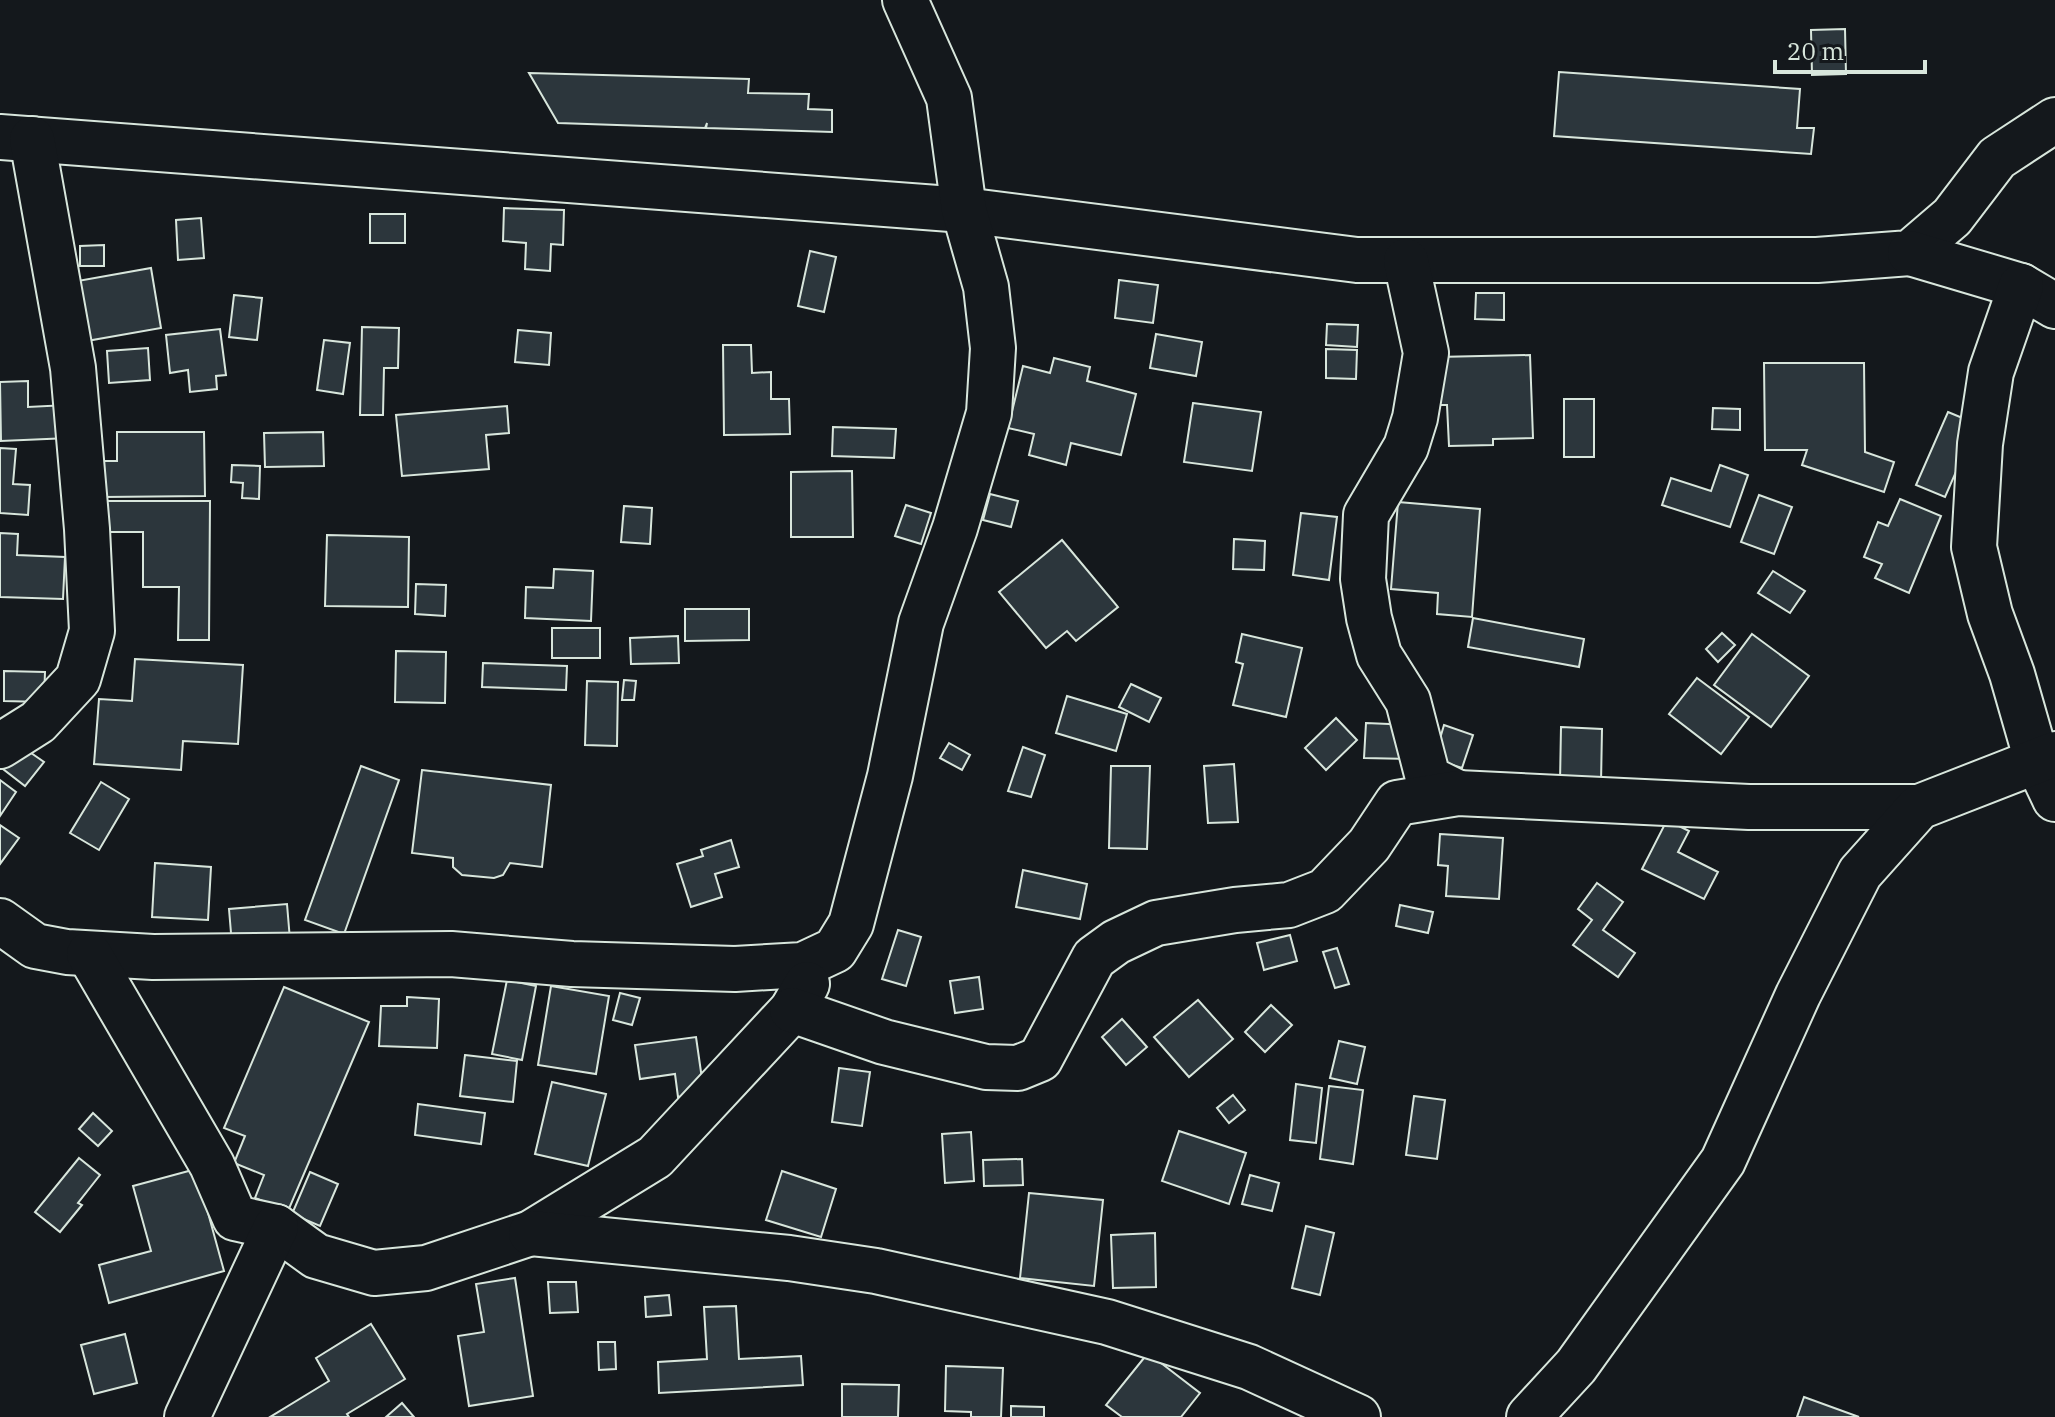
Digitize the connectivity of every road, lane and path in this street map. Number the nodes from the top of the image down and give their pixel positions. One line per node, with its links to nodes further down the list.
1 (905, 0): 4 (street)
2 (2055, 120): 5 (street)
3 (16, 138): 4 (street); 8 (street)
4 (964, 210): 6 (street); 14 (street)
5 (1910, 253): 6 (street); 7 (street)
6 (1406, 261): 10 (street)
7 (2038, 296): 9 (street)
8 (0, 746)
9 (2049, 772): 11 (street)
10 (1458, 793): 11 (street); 15 (street)
11 (1919, 807): 20 (street)
12 (0, 921): 13 (street)
13 (89, 954): 14 (street); 16 (street)
14 (822, 959): 15 (street)
15 (792, 1010): 17 (street)
16 (276, 1227): 17 (street); 18 (street)
17 (531, 1233): 19 (street)
18 (187, 1417)
19 (1358, 1417)
20 (1529, 1417)

